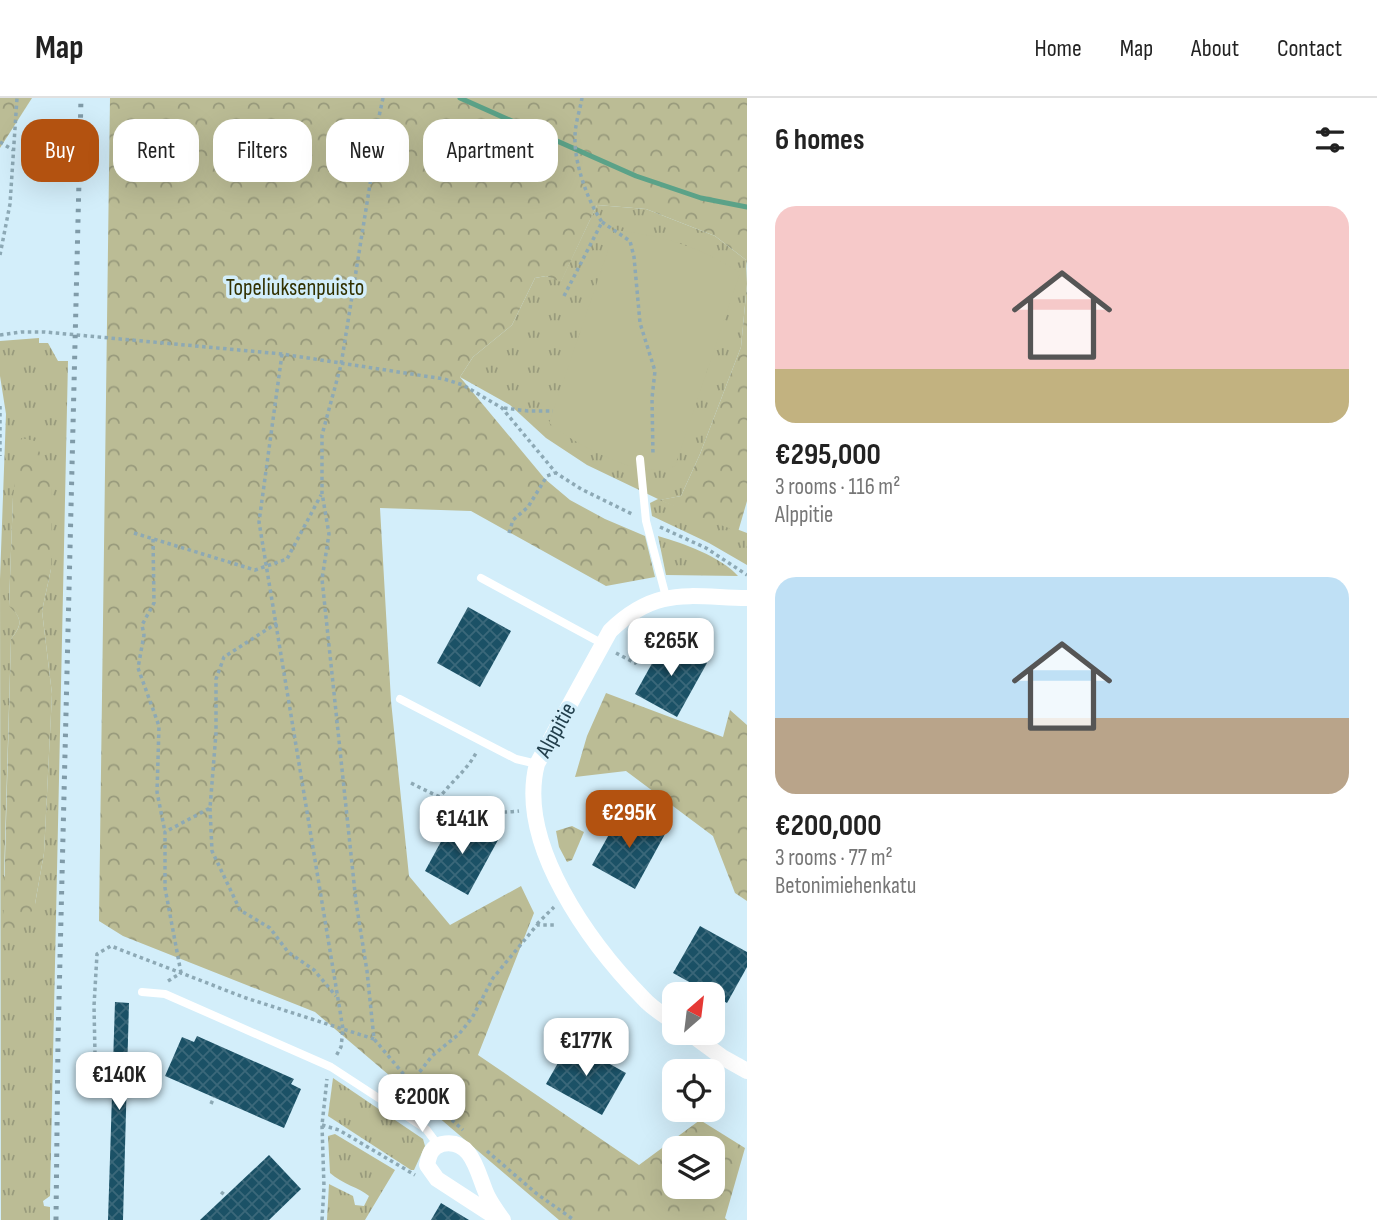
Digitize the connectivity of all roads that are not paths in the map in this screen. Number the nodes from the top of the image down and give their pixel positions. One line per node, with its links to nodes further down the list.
1 (640, 459): 3 (lane)
2 (481, 578): 5 (lane)
3 (666, 597): 4 (street, Alppitie); 5 (street, Alppitie)
4 (747, 598)
5 (603, 644): 7 (street, Alppitie)
6 (400, 699): 7 (lane)
7 (537, 764): 9 (street, Alppitie)
8 (142, 992): 12 (lane)
9 (662, 1013)
10 (706, 1045): 11 (street)
11 (747, 1071)
12 (438, 1145): 13 (street); 13 (street)
13 (502, 1220)

